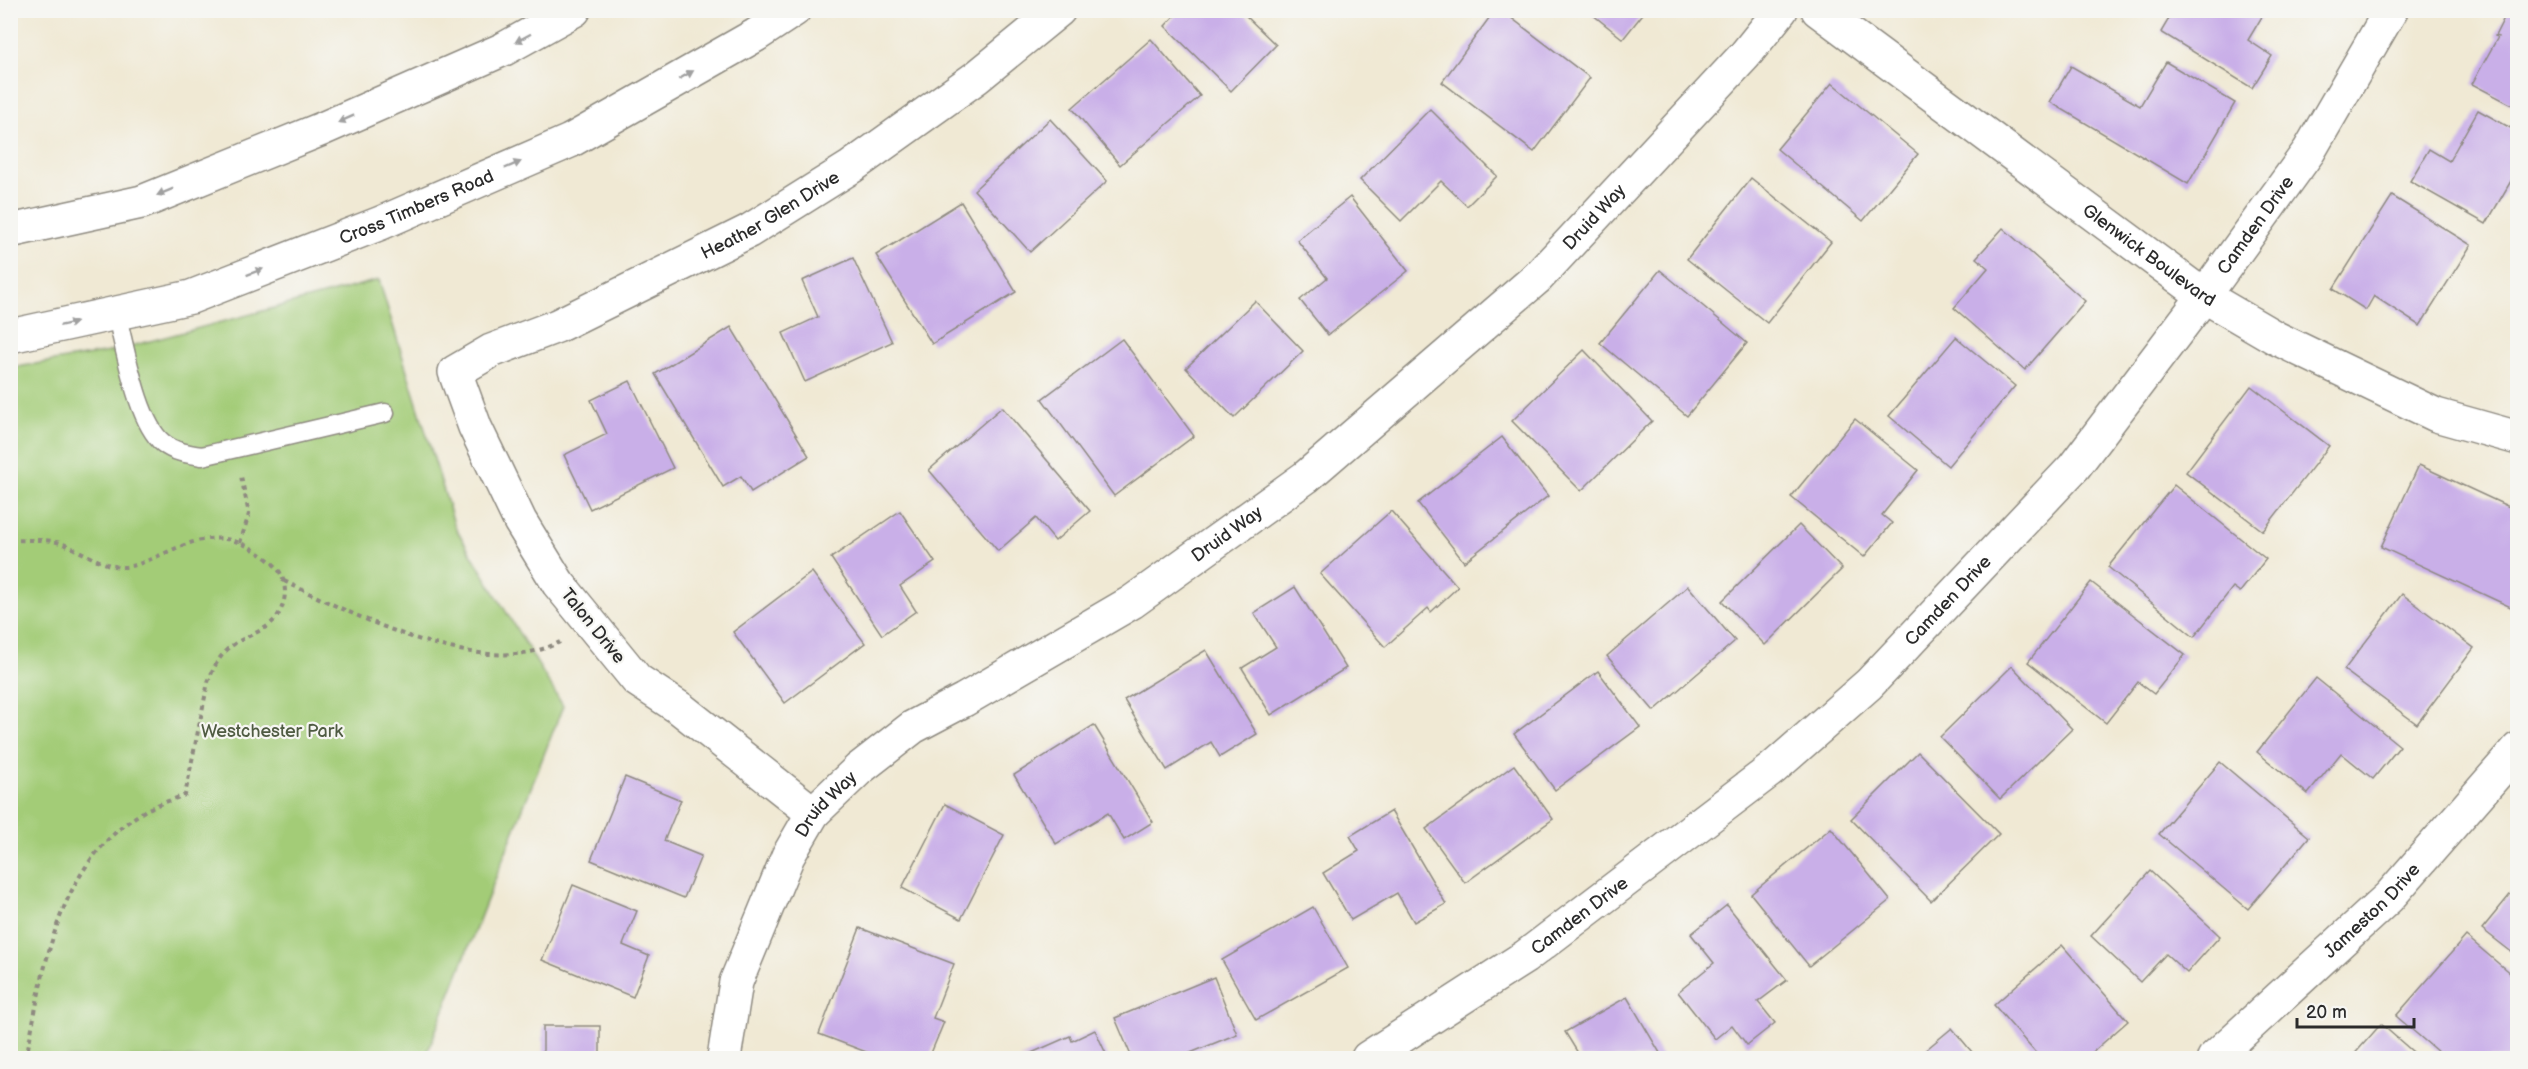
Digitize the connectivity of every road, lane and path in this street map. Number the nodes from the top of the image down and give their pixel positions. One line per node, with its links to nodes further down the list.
1 (574, 10): 7 (street, one-way to 7)
2 (794, 10): 9 (street, Cross Timbers Road, one-way to 2)
3 (1059, 10): 11 (street, Heather Glen Drive)
4 (1780, 10): 20 (street, Druid Way)
5 (1818, 10): 8 (street, Glenwick Boulevard)
6 (2391, 10): 8 (street, Camden Drive)
7 (10, 231)
8 (2204, 296): 13 (street, Glenwick Boulevard); 23 (street, Camden Drive)
9 (116, 313): 10 (street, Cross Timbers Road, one-way to 9); 14 (lane)
10 (10, 336)
11 (455, 372): 18 (street, Talon Drive)
12 (385, 413): 14 (lane)
13 (2517, 438)
14 (234, 449): 16 (path)
15 (10, 540): 16 (path)
16 (240, 543): 17 (path)
17 (284, 580): 18 (path); 21 (path)
18 (593, 626): 20 (street, Talon Drive)
19 (2517, 749): 24 (street, Jameston Drive)
20 (813, 813): 22 (street, Druid Way)
21 (26, 1059)
22 (724, 1059)
23 (1368, 1059)
24 (2214, 1059)

